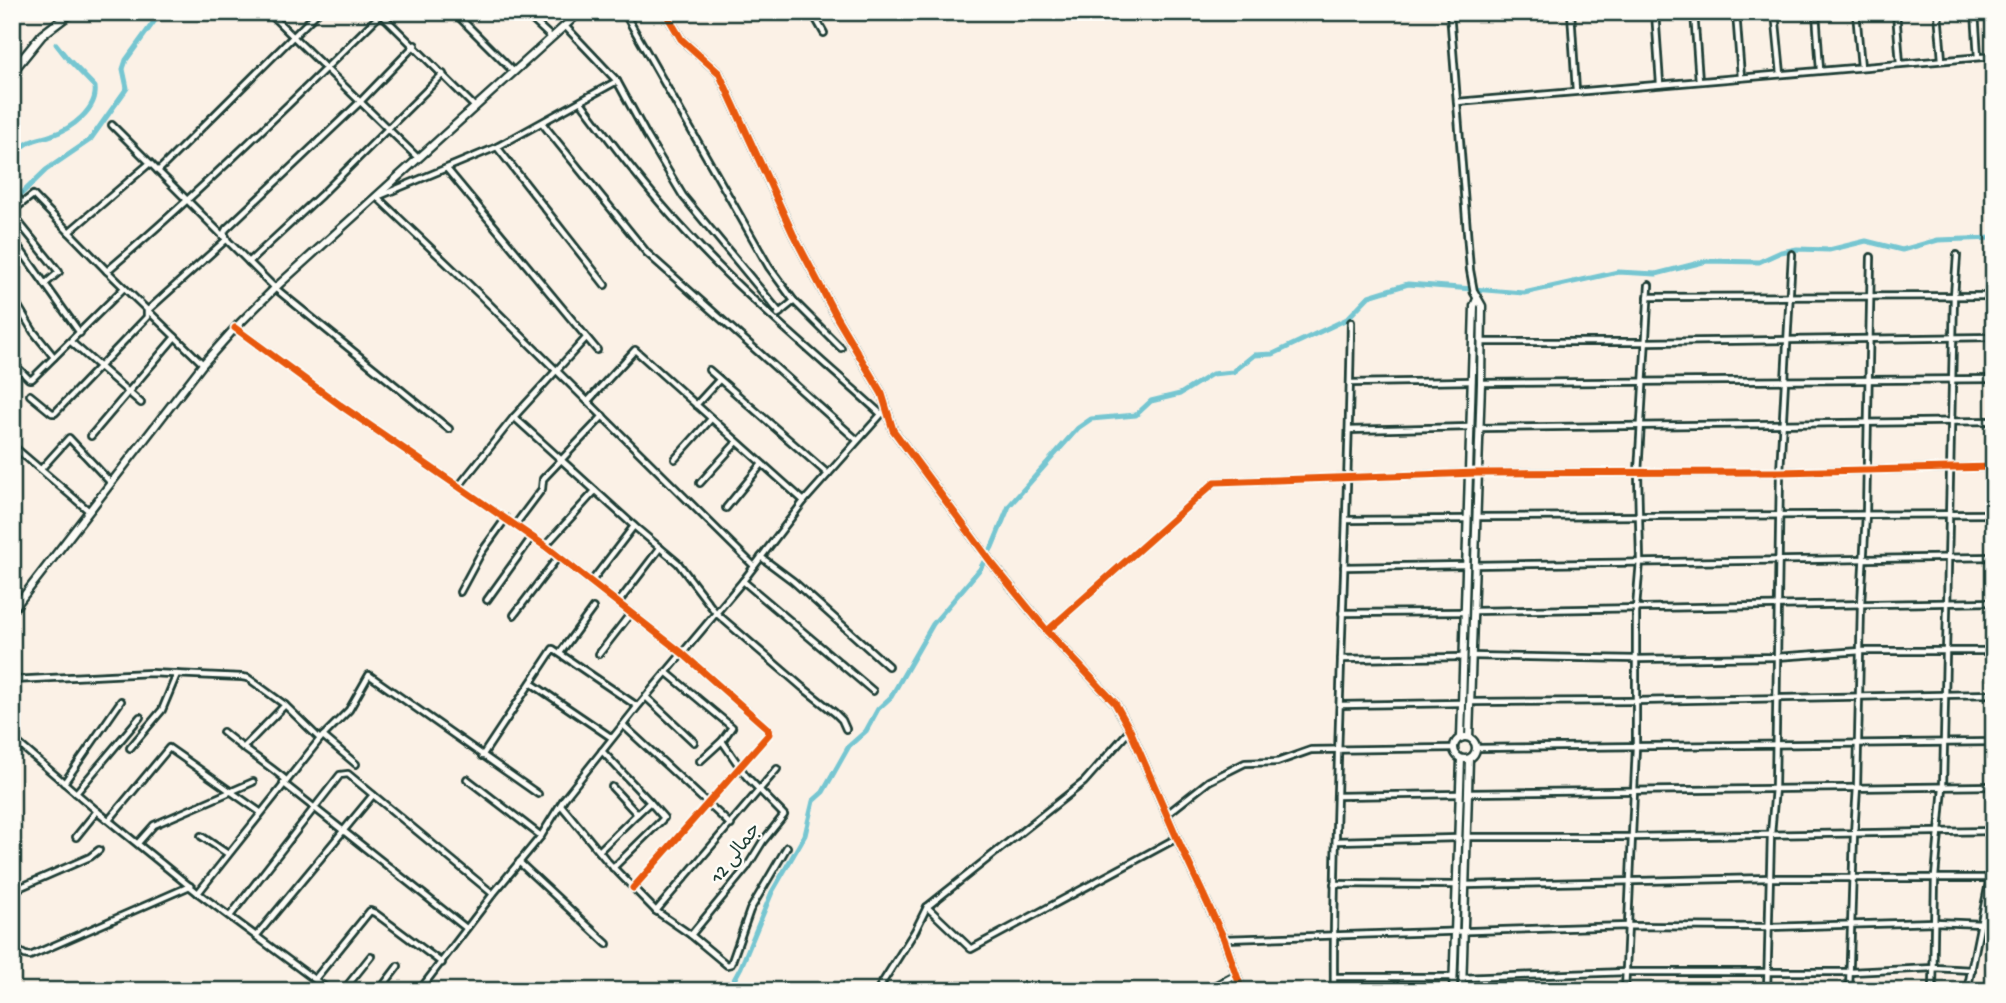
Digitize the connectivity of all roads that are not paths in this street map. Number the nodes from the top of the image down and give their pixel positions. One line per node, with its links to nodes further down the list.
1 (72, 12): 30 (main road)
2 (268, 12): 24 (street)
3 (318, 12): 24 (street)
4 (454, 12): 36 (street)
5 (524, 12): 25 (street)
6 (580, 12): 22 (street)
7 (624, 12): 81 (street)
8 (665, 12): 119 (street)
9 (812, 12): 23 (street)
10 (1450, 12): 46 (street)
11 (1571, 12): 43 (street)
12 (1655, 12): 42 (street)
13 (1694, 12): 40 (street)
14 (1736, 12): 39 (street)
15 (1775, 12): 38 (street)
16 (1816, 12): 34 (street)
17 (1856, 12): 32 (street)
18 (1896, 12): 31 (street)
19 (1938, 12): 29 (street)
20 (1975, 12): 28 (street)
21 (381, 13): 26 (street); 33 (street)
22 (565, 26): 25 (street); 41 (street)
23 (824, 33)
24 (294, 37): 33 (street); 55 (street)
25 (552, 38): 36 (street)
26 (415, 46): 37 (street); 44 (street)
27 (1994, 56): 28 (street)
28 (1978, 57): 29 (street)
29 (1942, 60): 31 (street)
30 (15, 63): 35 (main road)
31 (1900, 64): 32 (street)
32 (1861, 67): 34 (street)
33 (326, 68): 44 (street); 58 (street)
34 (1820, 70): 38 (street)
35 (12, 72)
36 (514, 72): 47 (street)
37 (443, 74): 47 (street); 50 (street)
38 (1781, 74): 39 (street)
39 (1741, 77): 40 (street)
40 (1699, 80): 42 (street)
41 (618, 81): 45 (street); 83 (street)
42 (1660, 84): 43 (street)
43 (1576, 91): 46 (street)
44 (360, 102): 50 (street); 62 (street)
45 (581, 102): 48 (street); 84 (street)
46 (1457, 102): 74 (street)
47 (475, 107): 52 (street)
48 (542, 123): 51 (street); 133 (street)
49 (112, 125): 53 (street)
50 (388, 129): 52 (street); 67 (street)
51 (497, 147): 54 (street); 70 (street)
52 (419, 159): 57 (street)
53 (150, 163): 55 (street); 61 (street)
54 (447, 169): 57 (street); 90 (street)
55 (158, 171): 58 (street)
56 (13, 193): 59 (street)
57 (377, 197): 73 (street); 104 (street)
58 (188, 201): 62 (street); 68 (street)
59 (22, 203): 60 (street); 61 (street)
60 (12, 213): 69 (street)
61 (69, 232): 68 (street)
62 (226, 239): 67 (street); 82 (street)
63 (20, 249): 69 (street)
64 (1791, 254): 76 (street)
65 (1957, 255): 77 (street)
66 (1871, 257): 79 (street)
67 (249, 262): 73 (street)
68 (107, 271): 72 (street)
69 (45, 284): 87 (street)
70 (605, 285)
71 (1649, 285): 80 (street)
72 (124, 288): 82 (street); 87 (street)
73 (275, 288): 86 (street); 130 (street)
74 (1476, 295): 95 (street); 109 (street)
75 (12, 296): 99 (street)
76 (1790, 296): 79 (street); 80 (street); 93 (street)
77 (1954, 296): 78 (street); 79 (street); 91 (street)
78 (1994, 296)
79 (1870, 297): 92 (street)
80 (1648, 298): 96 (street)
81 (794, 301): 83 (street); 97 (street)
82 (147, 311): 88 (street); 102 (street)
83 (780, 313): 84 (street)
84 (774, 317): 119 (street)
85 (1351, 322): 111 (street)
86 (234, 328): 101 (street); 151 (street)
87 (80, 332): 94 (street)
88 (175, 337): 101 (street); 114 (street)
89 (1994, 337): 91 (street)
90 (586, 338): 98 (street); 104 (street)
91 (1954, 338): 92 (street); 106 (street)
92 (1870, 339): 93 (street); 105 (street)
93 (1788, 341): 96 (street); 110 (street)
94 (71, 342): 99 (street); 102 (street)
95 (1481, 342): 96 (street); 112 (street)
96 (1646, 342): 113 (street)
97 (841, 348)
98 (597, 350)
99 (54, 357): 100 (street)
100 (12, 362)
101 (203, 364): 149 (street)
102 (100, 366): 114 (street); 115 (street)
103 (709, 370): 108 (street)
104 (555, 371): 116 (street); 120 (street)
105 (1868, 379): 106 (street); 110 (street); 125 (street)
106 (1952, 379): 107 (street); 123 (street)
107 (1994, 379)
108 (719, 380): 118 (street); 146 (street)
109 (1472, 381): 111 (street); 128 (street)
110 (1785, 381): 113 (street); 126 (street)
111 (1350, 383): 131 (street)
112 (1481, 383): 113 (street); 129 (street)
113 (1643, 383): 127 (street)
114 (128, 392): 117 (street); 132 (street)
115 (30, 395)
116 (588, 401): 118 (street); 121 (street)
117 (141, 403)
118 (696, 405): 122 (street)
119 (883, 411): 133 (street); 198 (street)
120 (514, 416): 137 (street); 151 (street)
121 (603, 416): 137 (street); 179 (street)
122 (711, 419): 134 (street); 136 (street)
123 (1952, 421): 124 (street); 125 (street); 140 (street)
124 (1994, 421)
125 (1868, 422): 126 (street); 142 (street)
126 (1784, 424): 127 (street); 143 (street)
127 (1641, 426): 129 (street); 145 (street)
128 (1470, 427): 131 (street); 147 (street)
129 (1479, 428): 144 (street)
130 (449, 429)
131 (1349, 430): 148 (street)
132 (91, 436)
133 (857, 440): 146 (street)
134 (737, 442): 138 (street); 150 (street)
135 (12, 445): 141 (street)
136 (675, 459)
137 (562, 460): 152 (street); 165 (street)
138 (762, 464): 153 (street); 154 (street)
139 (1994, 467): 140 (street)
140 (1951, 469): 142 (street); 158 (street)
141 (41, 470): 149 (street); 155 (street)
142 (1866, 471): 143 (street); 157 (street)
143 (1780, 472): 145 (street); 156 (street)
144 (1477, 473): 145 (street); 147 (street); 160 (street)
145 (1638, 473): 161 (street)
146 (828, 474): 153 (street)
147 (1469, 474): 148 (street); 163 (street)
148 (1349, 477): 164 (street); 198 (street)
149 (111, 484): 155 (street)
150 (700, 484)
151 (459, 486): 162 (street)
152 (595, 491): 166 (street); 168 (street)
153 (804, 501): 173 (street)
154 (726, 508)
155 (90, 512): 192 (street)
156 (1781, 514): 157 (street); 161 (street); 174 (street)
157 (1866, 514): 158 (street); 175 (street)
158 (1950, 514): 159 (street); 171 (street)
159 (1994, 514)
160 (1476, 517): 161 (street); 178 (street)
161 (1640, 517): 176 (street)
162 (506, 518): 165 (street); 183 (street)
163 (1467, 519): 164 (street); 177 (street)
164 (1346, 520): 180 (street)
165 (515, 524): 167 (street)
166 (634, 526): 169 (street); 182 (street)
167 (532, 537): 168 (street); 184 (street)
168 (545, 546): 170 (street)
169 (660, 548): 186 (street); 194 (street)
170 (558, 556): 182 (street); 197 (street)
171 (1949, 556): 172 (street); 175 (street); 187 (street)
172 (1994, 556)
173 (761, 557): 179 (street); 209 (street)
174 (1780, 560): 175 (street); 176 (street); 189 (street)
175 (1863, 560): 188 (street)
176 (1640, 561): 178 (street); 191 (street)
177 (1466, 565): 180 (street); 193 (street)
178 (1474, 565): 193 (street)
179 (754, 566): 181 (street)
180 (1344, 567): 195 (street)
181 (743, 580): 194 (street); 214 (street)
182 (591, 582): 186 (street)
183 (460, 592)
184 (487, 600)
185 (1994, 602): 187 (street)
186 (618, 603): 196 (street)
187 (1947, 603): 188 (street); 201 (street)
188 (1861, 604): 189 (street); 199 (street)
189 (1777, 607): 191 (street); 206 (street)
190 (593, 608): 202 (street)
191 (1636, 608): 193 (street); 208 (street)
192 (12, 611)
193 (1468, 611): 195 (street); 205 (street)
194 (716, 613): 203 (street); 229 (street)
195 (1342, 613): 207 (street)
196 (631, 614): 203 (street); 204 (street)
197 (514, 615)
198 (1046, 631): 230 (street)
199 (1861, 651): 201 (street); 206 (street); 218 (street)
200 (1994, 651): 201 (street)
201 (1947, 652): 216 (street)
202 (559, 653): 213 (street); 226 (street)
203 (682, 653): 210 (street); 254 (street)
204 (599, 654)
205 (1466, 657): 207 (street); 208 (street); 222 (street); 223 (street)
206 (1776, 657): 208 (street); 219 (street)
207 (1341, 659): 225 (street)
208 (1636, 659): 221 (street)
209 (888, 666)
210 (666, 672): 217 (street); 236 (street, جمالی 12)
211 (177, 674): 212 (street); 224 (street); 243 (street)
212 (12, 680)
213 (531, 683): 234 (street); 249 (street)
214 (873, 691)
215 (1994, 694): 216 (street)
216 (1945, 695): 218 (street); 239 (street)
217 (646, 696): 226 (street); 237 (street)
218 (1859, 696): 219 (street); 240 (street)
219 (1776, 699): 221 (street); 242 (street)
220 (121, 701): 259 (street)
221 (1635, 701): 222 (street); 241 (street)
222 (1470, 702): 235 (street)
223 (1461, 703): 225 (street); 235 (street)
224 (285, 705): 232 (street); 244 (street)
225 (1339, 705): 248 (street)
226 (638, 706): 228 (street)
227 (140, 716): 268 (street)
228 (623, 725): 234 (street); 275 (street)
229 (846, 729)
230 (1130, 730): 281 (street); 318 (street)
231 (223, 732): 244 (street)
232 (321, 737): 249 (street); 253 (street); 258 (street)
233 (12, 738): 259 (street)
234 (612, 738): 247 (street)
235 (1465, 738): 245 (street); 246 (street)
236 (722, 741): 252 (street); 254 (street, جمالی 12)
237 (694, 742)
238 (1994, 742): 239 (street)
239 (1943, 743): 240 (street); 263 (street)
240 (1859, 745): 242 (street); 262 (street)
241 (1636, 747): 242 (street); 246 (street); 267 (street)
242 (1776, 747): 264 (street)
243 (130, 748)
244 (243, 748): 258 (street)
245 (1454, 748): 248 (street); 250 (street)
246 (1477, 748): 251 (street)
247 (602, 751): 274 (street); 276 (street)
248 (1338, 751): 273 (street); 281 (street)
249 (482, 756): 271 (street)
250 (1461, 759): 251 (street); 269 (street)
251 (1469, 759): 270 (street)
252 (700, 761)
253 (356, 764)
254 (739, 766): 266 (street, جمالی 12); 275 (street)
255 (777, 769): 266 (street)
256 (467, 779): 290 (street)
257 (253, 782): 265 (street)
258 (284, 782): 277 (street); 279 (street)
259 (64, 783): 268 (street)
260 (1994, 786): 263 (street)
261 (612, 787): 280 (street)
262 (1857, 787): 263 (street); 264 (street); 288 (street)
263 (1943, 787): 286 (street)
264 (1775, 788): 267 (street); 287 (street)
265 (232, 790): 279 (street); 282 (street); 297 (street)
266 (759, 791): 283 (street); 330 (street, جمالی 12)
267 (1634, 792): 270 (street); 293 (street)
268 (76, 793): 278 (street)
269 (1459, 793): 273 (street); 295 (street)
270 (1469, 793): 292 (street)
271 (538, 794)
272 (373, 795): 277 (street); 284 (street); 317 (street)
273 (1337, 796): 296 (street)
274 (650, 802): 280 (street); 303 (street)
275 (707, 803): 283 (street); 314 (street)
276 (561, 805): 290 (street); 300 (street)
277 (313, 808): 284 (street); 320 (street)
278 (97, 811): 282 (street); 291 (street)
279 (260, 812): 301 (street)
280 (637, 814): 300 (street)
281 (1167, 815): 294 (street)
282 (109, 820): 297 (street)
283 (731, 825): 319 (street)
284 (344, 831): 325 (street); 329 (street)
285 (1994, 831): 286 (street)
286 (1938, 832): 288 (street); 305 (street)
287 (1771, 834): 288 (street); 293 (street); 306 (street)
288 (1854, 834): 308 (street)
289 (201, 836): 301 (street)
290 (541, 836): 302 (street)
291 (76, 837)
292 (1466, 837): 293 (street); 312 (street)
293 (1630, 837): 309 (street)
294 (1177, 838): 318 (street); 332 (street)
295 (1458, 838): 296 (street); 311 (street)
296 (1336, 841): 310 (street)
297 (138, 843): 313 (street)
298 (787, 847): 330 (street)
299 (99, 850): 315 (street)
300 (599, 851): 303 (street)
301 (228, 854): 316 (street)
302 (519, 862): 317 (street); 333 (street)
303 (613, 868): 314 (street)
304 (1994, 872): 307 (street)
305 (1935, 877): 307 (street); 308 (street); 321 (street)
306 (1770, 878): 308 (street); 309 (street); 326 (street)
307 (1990, 878): 322 (street)
308 (1854, 879): 323 (street)
309 (1629, 881): 312 (street); 324 (street)
310 (1335, 884): 311 (street); 331 (street)
311 (1456, 885): 327 (street)
312 (1465, 885): 328 (street)
313 (190, 886): 316 (street); 334 (street)
314 (633, 888): 319 (street)
315 (12, 891)
316 (198, 893): 320 (street)
317 (493, 894): 325 (street)
318 (926, 908): 353 (street)
319 (656, 911): 330 (street)
320 (230, 916): 329 (street)
321 (1935, 922): 322 (street); 323 (street); 338 (street)
322 (1982, 924): 339 (street)
323 (1852, 925): 326 (street); 341 (street)
324 (1628, 926): 326 (street); 328 (street); 340 (street)
325 (466, 928): 336 (street)
326 (1769, 928): 342 (street)
327 (1454, 930): 328 (street); 331 (street); 345 (street)
328 (1463, 930): 346 (street)
329 (257, 935): 347 (street)
330 (691, 935)
331 (1333, 935): 332 (street); 344 (street)
332 (1224, 939): 343 (street)
333 (607, 944)
334 (12, 947)
335 (371, 956): 350 (street)
336 (442, 963): 347 (street); 352 (street)
337 (398, 966): 351 (street)
338 (1934, 968): 339 (street); 341 (street); 362 (street)
339 (1972, 970): 363 (street)
340 (1626, 972): 342 (street); 346 (street); 359 (street)
341 (1850, 972): 342 (street); 361 (street)
342 (1769, 973): 360 (street)
343 (1235, 975): 354 (street); 355 (street)
344 (1334, 977): 345 (street); 356 (street)
345 (1453, 977): 357 (street)
346 (1462, 978): 358 (street)
347 (315, 979): 348 (street)
348 (323, 989): 349 (street)
349 (330, 991)
350 (343, 991)
351 (379, 991)
352 (419, 991)
353 (877, 991)
354 (1205, 991)
355 (1242, 991)
356 (1334, 991)
357 (1453, 991)
358 (1462, 991)
359 (1625, 991)
360 (1767, 991)
361 (1850, 991)
362 (1933, 991)
363 (1967, 991)

